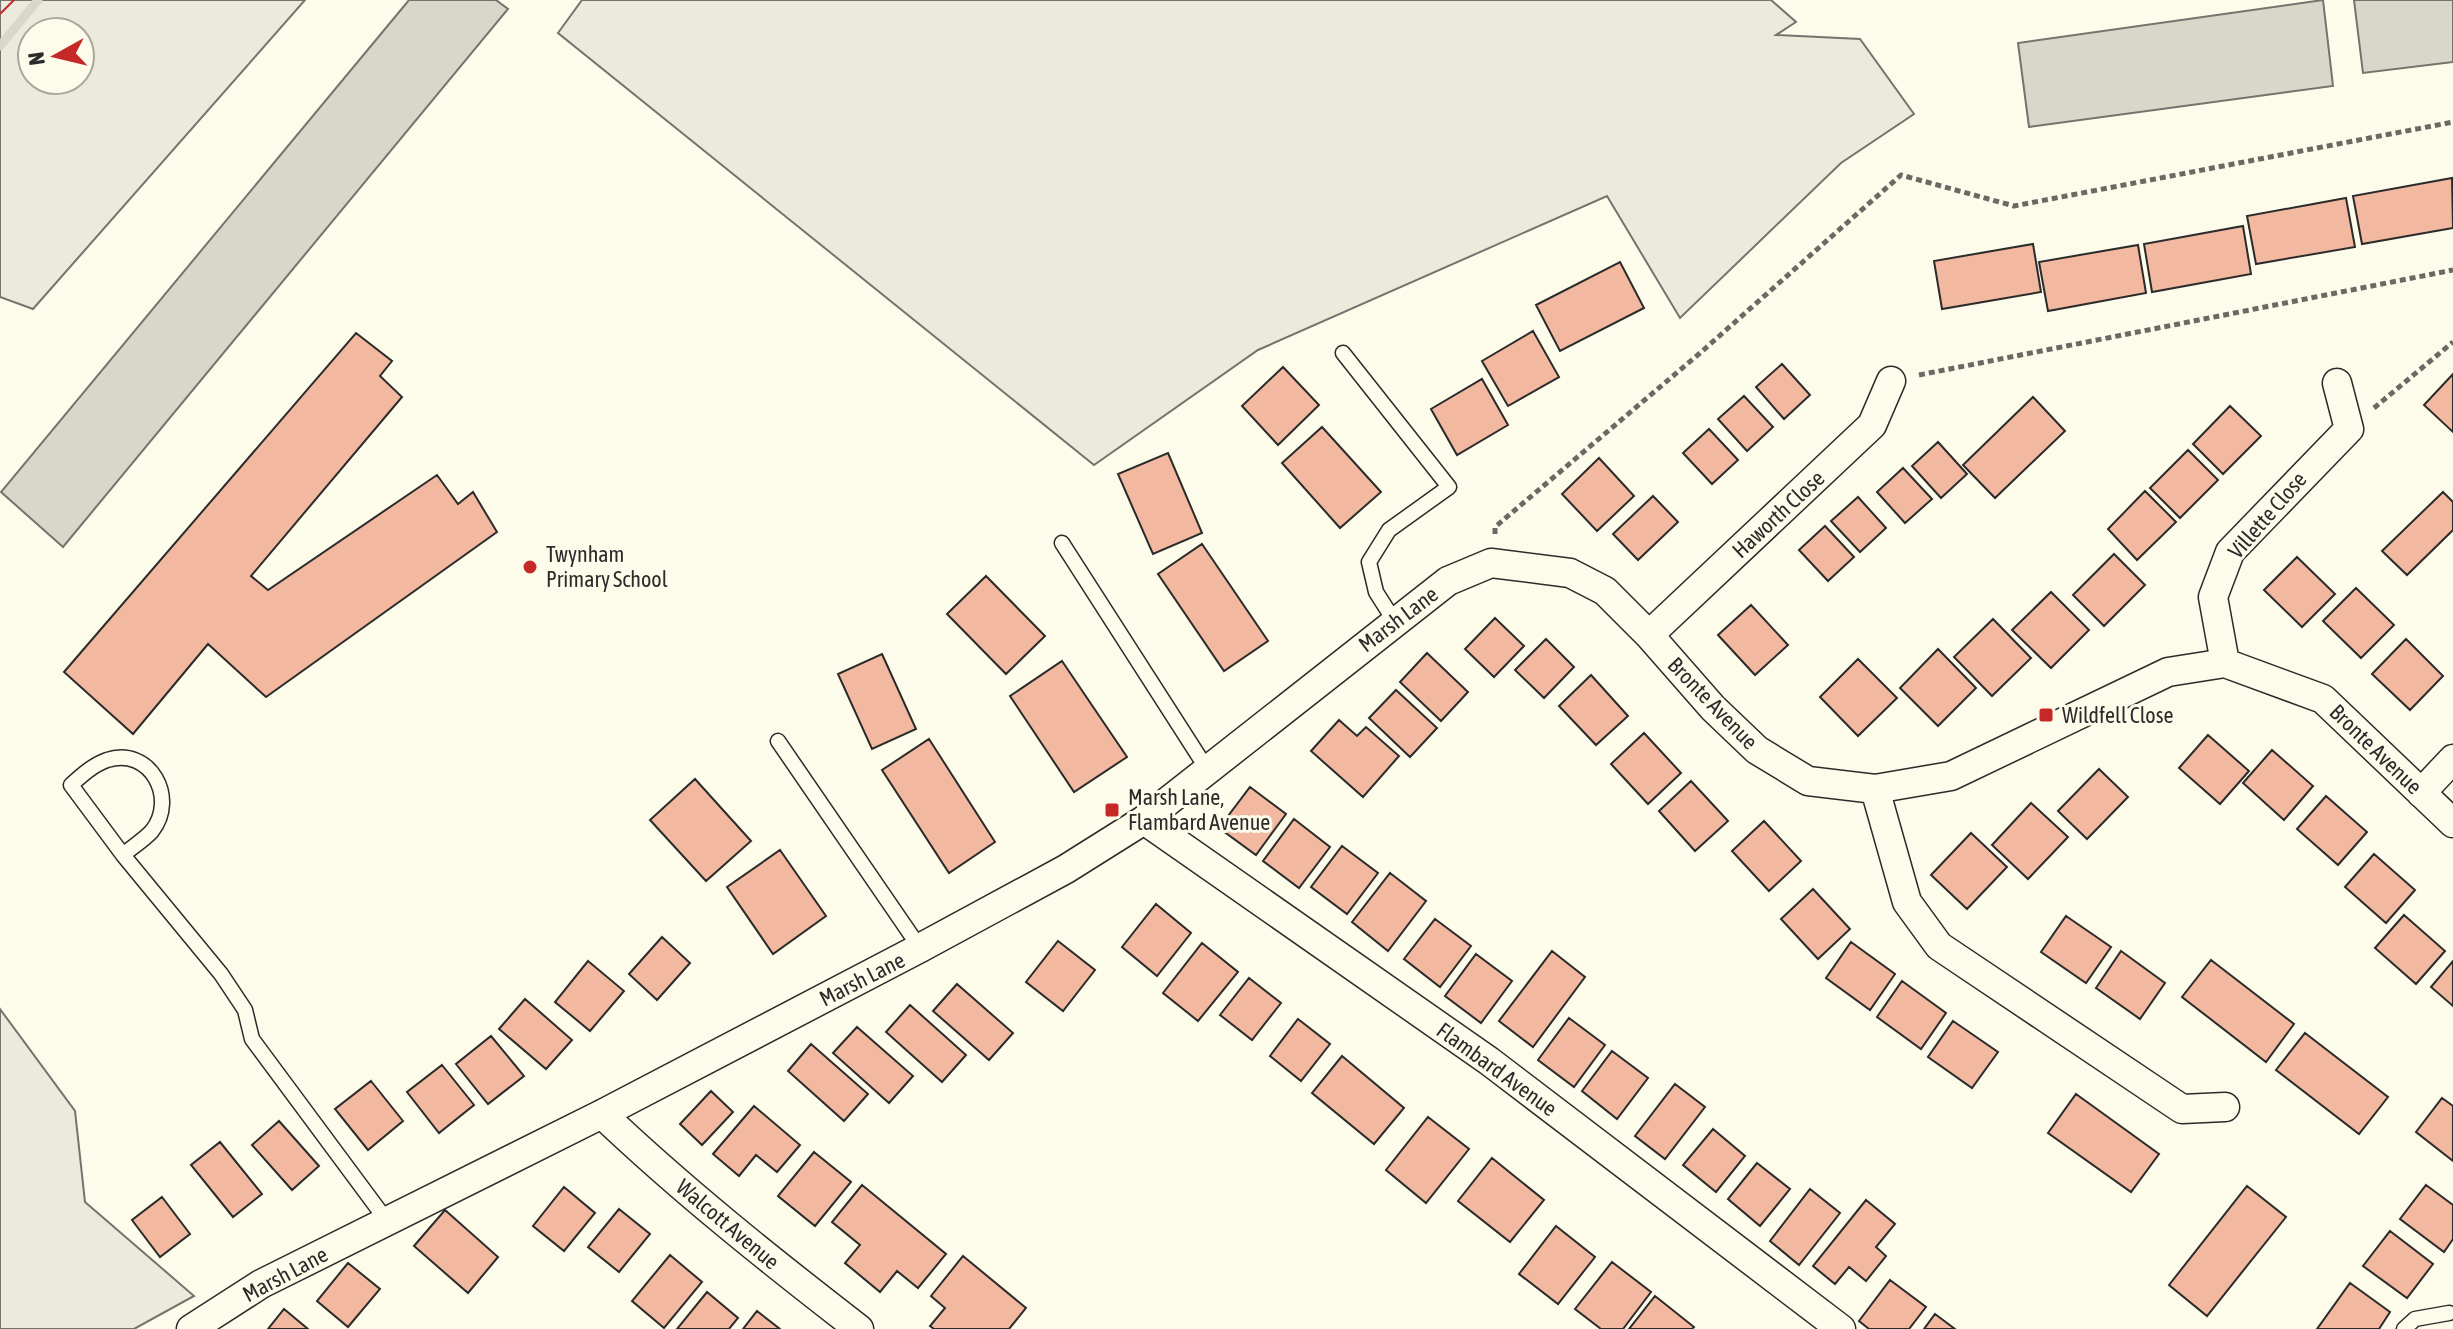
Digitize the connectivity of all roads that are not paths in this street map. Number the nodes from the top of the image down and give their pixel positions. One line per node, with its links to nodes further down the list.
1 (1343, 353): 6 (lane)
2 (1891, 381): 7 (street, Haworth Close)
3 (2337, 383): 8 (street, Villette Close)
4 (1062, 543): 11 (lane)
5 (1491, 563): 6 (street, Marsh Lane); 7 (street, Bronte Avenue)
6 (1395, 622): 11 (street, Marsh Lane)
7 (1649, 635): 12 (street, Bronte Avenue)
8 (2225, 663): 12 (street, Bronte Avenue); 13 (street, Bronte Avenue)
9 (778, 741): 17 (lane)
10 (2453, 759): 13 (street)
11 (1207, 769): 14 (street, Marsh Lane)
12 (1875, 789): 18 (street)
13 (2421, 793): 15 (street, Bronte Avenue)
14 (1144, 820): 17 (street, Marsh Lane); 24 (street, Flambard Avenue)
15 (2453, 823)
16 (123, 855): 16 (lane); 20 (lane)
17 (920, 948): 19 (street, Marsh Lane)
18 (2225, 1107)
19 (602, 1114): 20 (street, Marsh Lane); 23 (street, Walcott Avenue)
20 (387, 1221): 22 (street, Marsh Lane)
21 (2452, 1312): 25 (lane)
22 (191, 1329)
23 (859, 1329)
24 (1841, 1329)
25 (2404, 1329)

